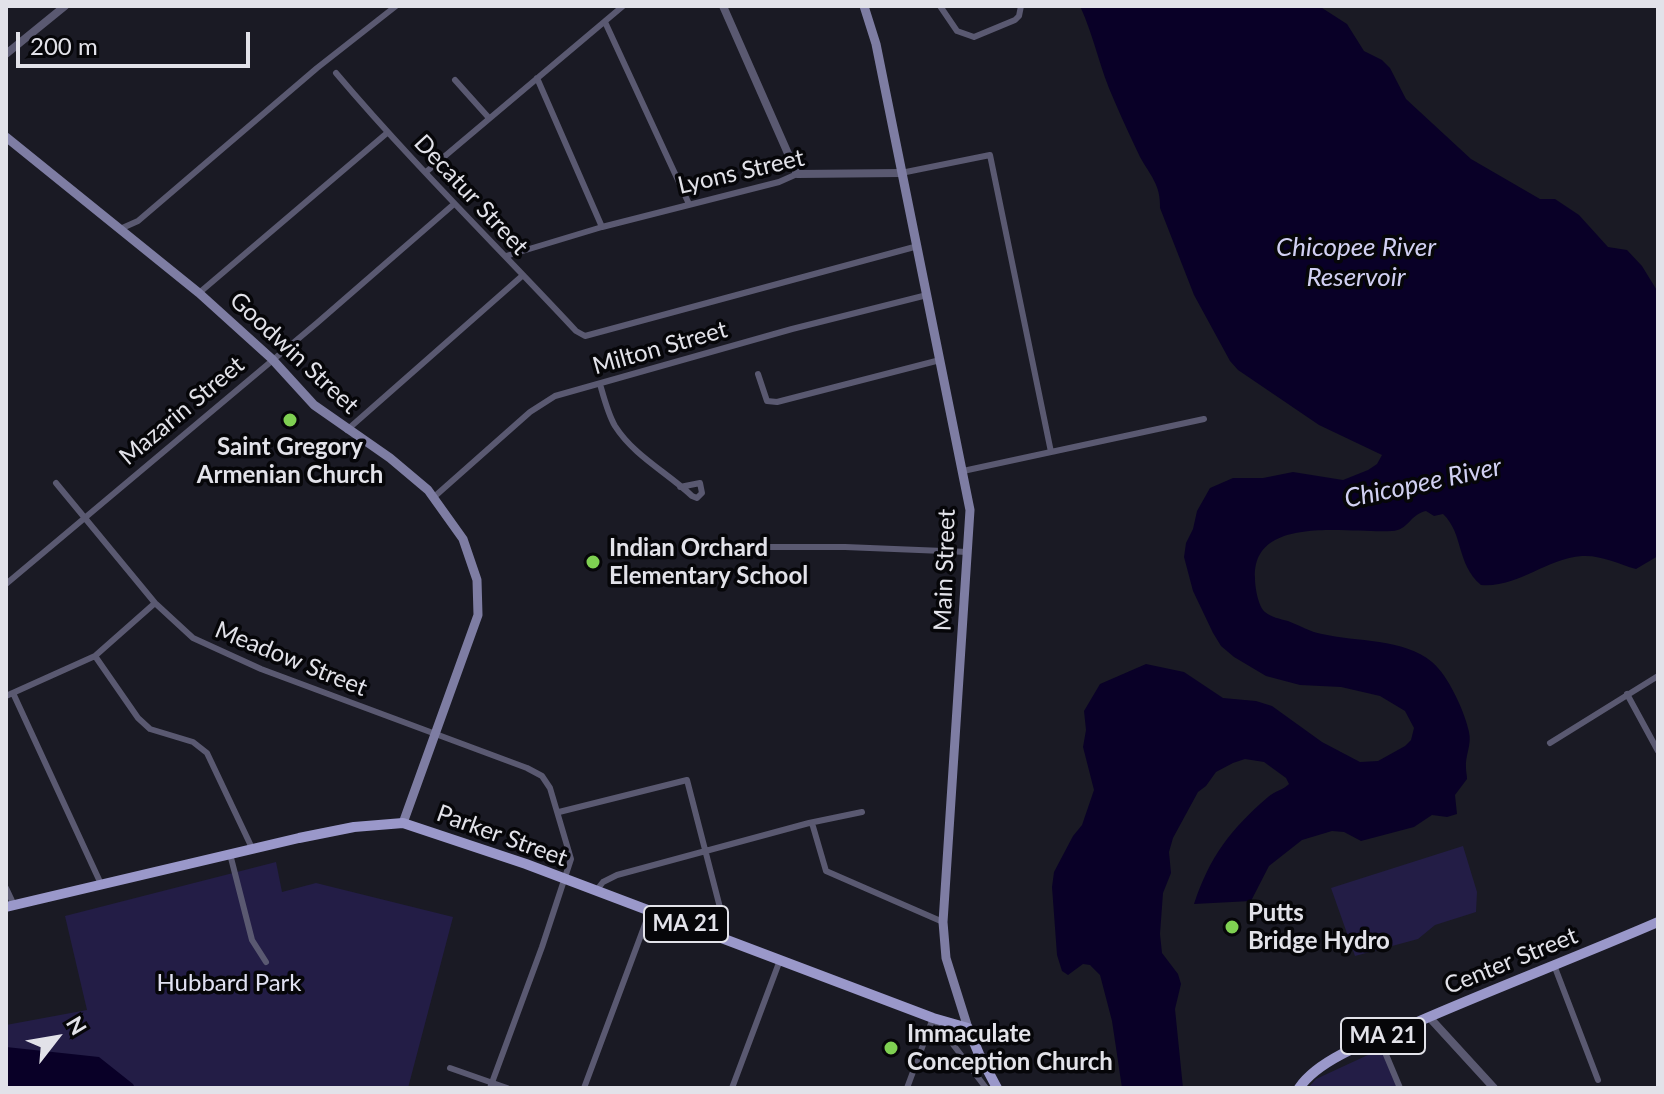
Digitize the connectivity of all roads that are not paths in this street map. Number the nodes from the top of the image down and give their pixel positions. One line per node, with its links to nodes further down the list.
1 (65, 6): 9 (street)
2 (396, 6): 22 (street)
3 (623, 6): 8 (street)
4 (723, 6): 18 (street)
5 (864, 6): 17 (main road, Main Street)
6 (940, 6): 7 (street)
7 (1021, 8)
8 (605, 22): 11 (street); 20 (street)
9 (6, 54)
10 (336, 73): 14 (street, Decatur Street)
11 (537, 78): 13 (street); 21 (street)
12 (455, 80): 13 (street)
13 (489, 118): 16 (street)
14 (387, 133): 16 (street, Decatur Street); 26 (street)
15 (6, 137): 22 (main road, Goodwin Street)
16 (426, 172): 19 (street, Decatur Street)
17 (901, 173): 18 (street, Lyons Street); 23 (main road, Main Street); 34 (street, Lyons Street)
18 (797, 174): 20 (street, Lyons Street)
19 (454, 204): 24 (street, Decatur Street); 28 (street, Mazarin Street)
20 (689, 204): 21 (street, Lyons Street)
21 (602, 227): 24 (street, Lyons Street)
22 (120, 229): 26 (main road, Goodwin Street)
23 (918, 246): 25 (street, Decatur Street); 27 (main road, Main Street)
24 (506, 256): 25 (street, Decatur Street)
25 (522, 276): 33 (street)
26 (199, 293): 28 (main road, Goodwin Street)
27 (927, 295): 29 (main road, Main Street); 31 (street, Milton Street)
28 (272, 359): 33 (main road, Goodwin Street); 39 (street, Mazarin Street)
29 (940, 360): 30 (street); 35 (main road, Main Street)
30 (758, 374)
31 (600, 384): 37 (street); 38 (street, Milton Street)
32 (1204, 419): 34 (street)
33 (347, 430): 38 (main road, Goodwin Street)
34 (1051, 452): 35 (street)
35 (963, 471): 41 (main road, Main Street)
36 (56, 483): 39 (street, Meadow Street)
37 (680, 487)
38 (434, 497): 48 (main road, Goodwin Street)
39 (85, 517): 42 (street, Mazarin Street); 43 (street, Meadow Street)
40 (768, 547): 41 (street)
41 (968, 552): 64 (main road, Main Street)
42 (6, 584)
43 (155, 603): 44 (street); 48 (street, Meadow Street)
44 (95, 656): 46 (street); 55 (street)
45 (1658, 676): 47 (street)
46 (9, 694): 59 (street)
47 (1627, 694): 49 (street); 50 (street)
48 (436, 734): 51 (street, Meadow Street); 53 (main road, Goodwin Street)
49 (1550, 743)
50 (1658, 751)
51 (559, 812): 56 (street); 58 (street, Meadow Street)
52 (862, 812): 54 (street)
53 (403, 823): 55 (main road, Parker Street / MA 21); 58 (main road, Parker Street / MA 21)
54 (812, 823): 56 (street); 64 (street)
55 (252, 848): 57 (main road, Parker Street / MA 21)
56 (706, 851): 61 (street); 66 (street)
57 (230, 854): 59 (main road, Parker Street / MA 21); 68 (street)
58 (565, 880): 61 (main road, Parker Street / MA 21); 76 (street, Meadow Street)
59 (101, 884): 62 (main road, Parker Street / MA 21)
60 (6, 888): 62 (street)
61 (596, 891): 63 (main road, Parker Street / MA 21)
62 (10, 906)
63 (650, 911): 66 (main road, Parker Street / MA 21); 78 (street)
64 (943, 922): 72 (main road, Main Street)
65 (1658, 922): 69 (main road, Center Street / MA 21)
66 (726, 939): 67 (main road, Parker Street / MA 21)
67 (780, 960): 71 (main road, Parker Street / MA 21); 79 (street)
68 (266, 962)
69 (1554, 965): 70 (main road, Center Street / MA 21); 75 (street)
70 (1429, 1017): 73 (main road, Center Street / MA 21); 85 (street)
71 (933, 1018): 72 (main road, Parker Street / MA 21); 80 (street); 81 (street)
72 (968, 1028): 82 (main road, Main Street)
73 (1379, 1038): 83 (main road, Center Street / MA 21); 84 (street)
74 (450, 1068): 76 (street)
75 (1598, 1080)
76 (491, 1085): 77 (street)
77 (507, 1088)
78 (584, 1088)
79 (732, 1088)
80 (907, 1088)
81 (986, 1088)
82 (997, 1088)
83 (1299, 1088)
84 (1400, 1088)
85 (1494, 1088)

